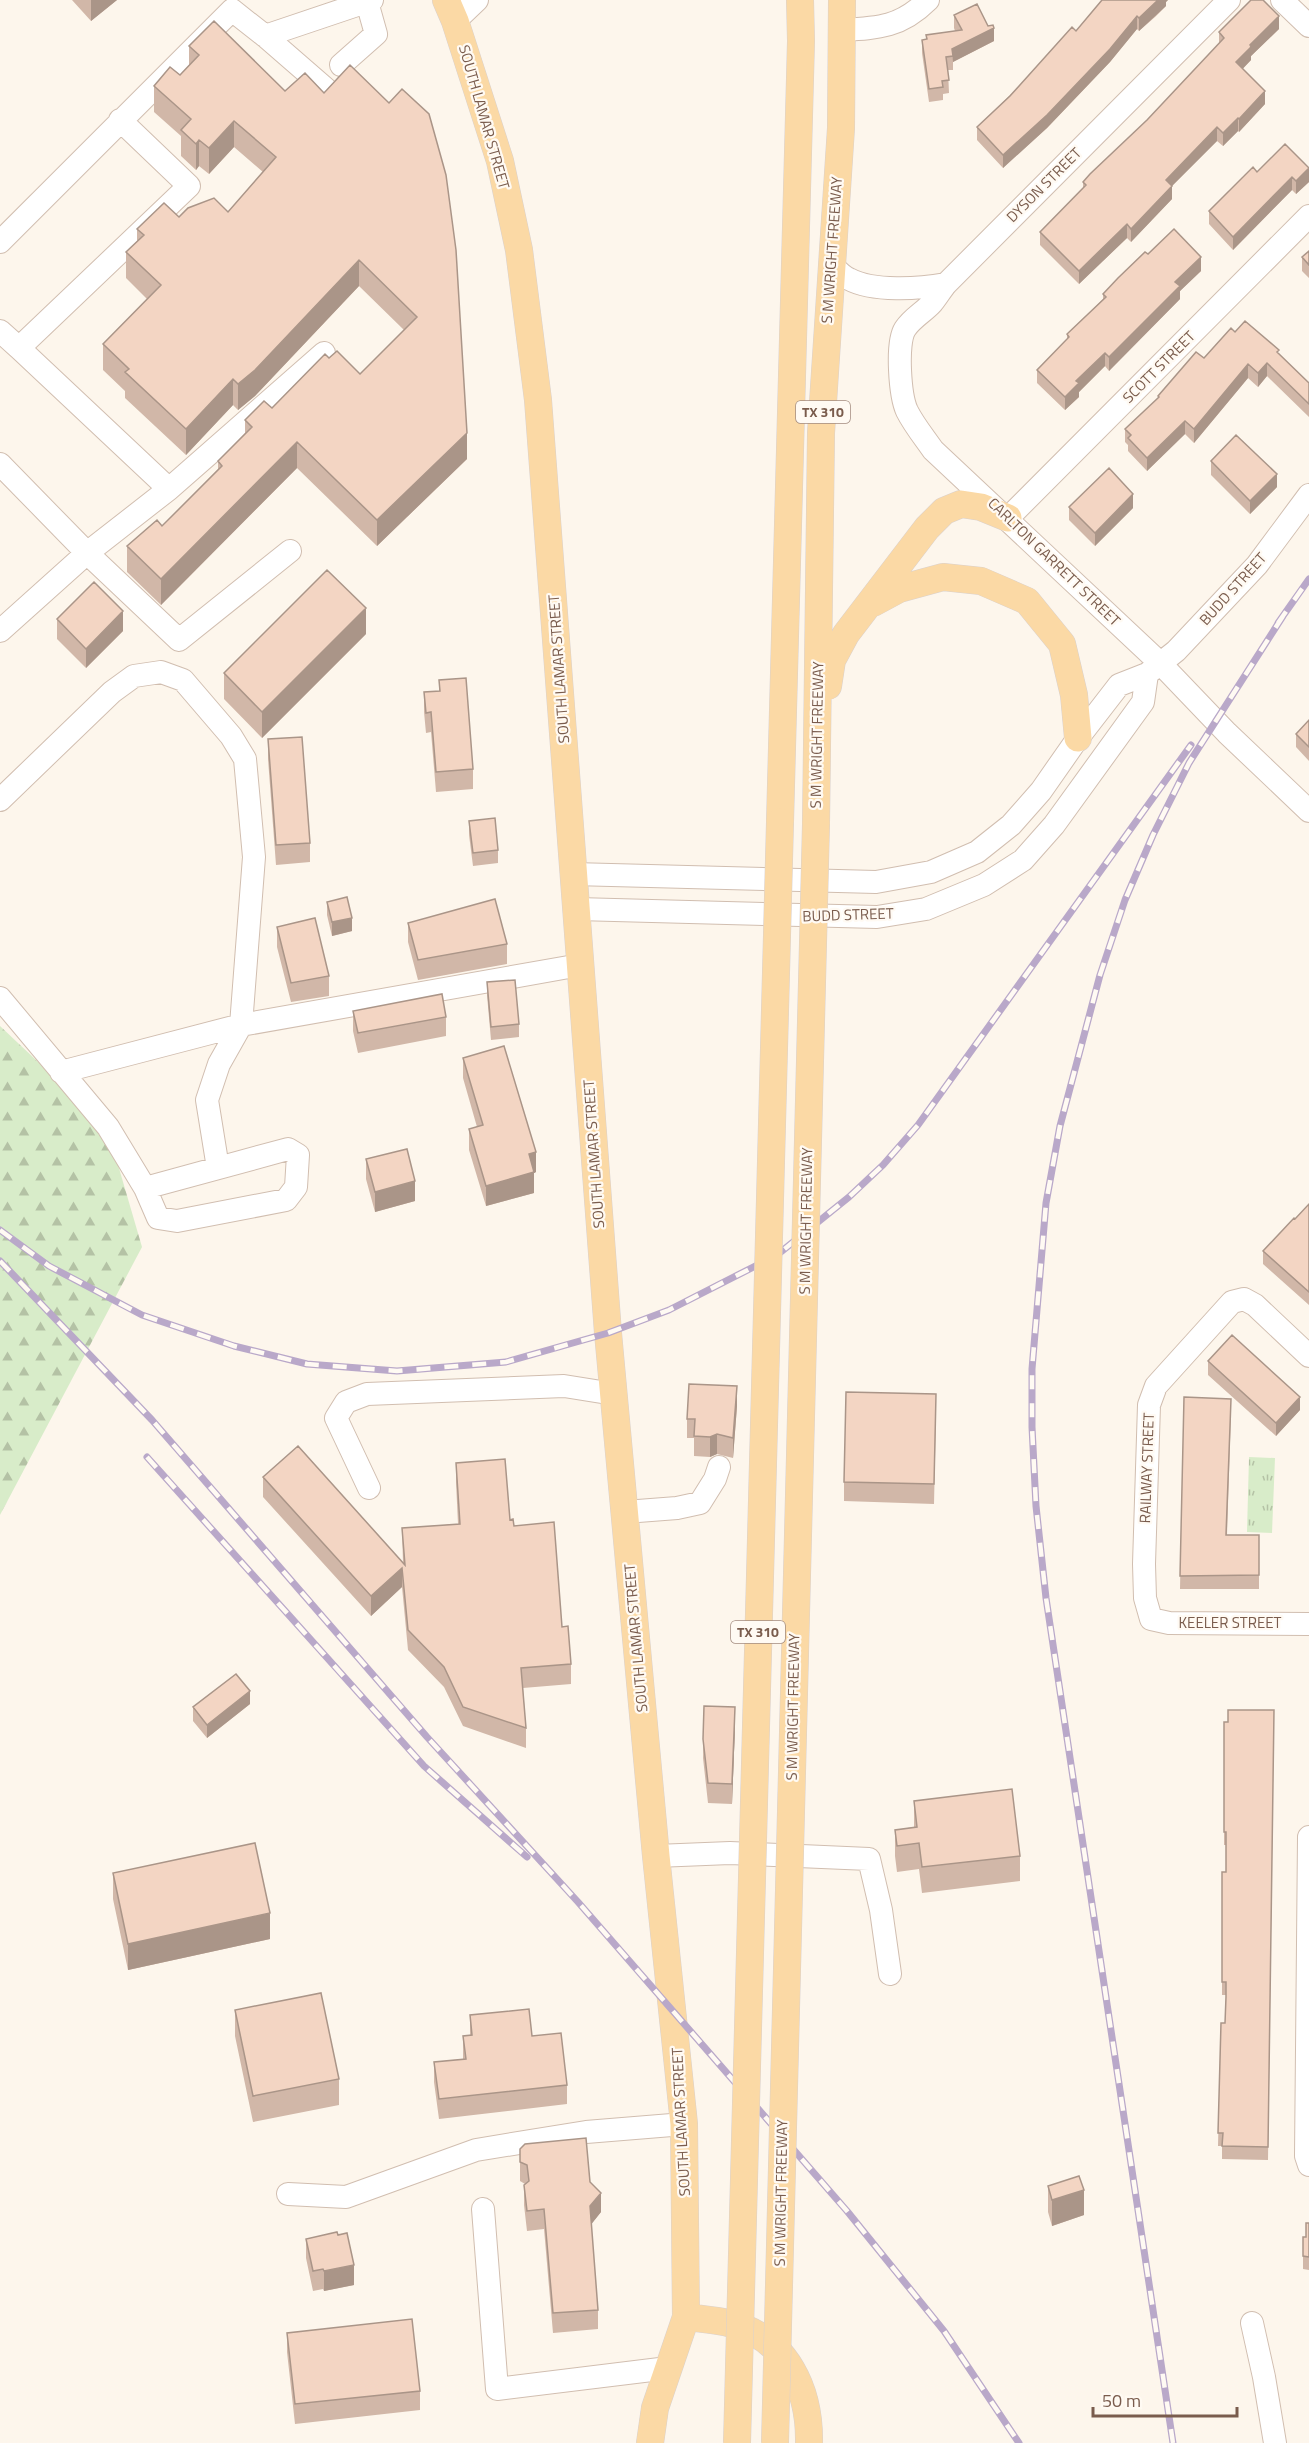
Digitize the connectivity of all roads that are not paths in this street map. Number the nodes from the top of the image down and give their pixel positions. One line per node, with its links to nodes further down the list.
1 (477, 0): 9 (street)
2 (800, 0): 62 (main road, TX 310, bridge)
3 (842, 0): 11 (main road, S M WRIGHT FREEWAY / TX 310)
4 (928, 0): 11 (street)
5 (1229, 0): 19 (street, DYSON STREET)
6 (1282, 0): 10 (street)
7 (369, 1): 12 (street); 13 (street)
8 (232, 3): 12 (street); 15 (street)
9 (451, 10): 36 (main road, SOUTH LAMAR STREET)
10 (1309, 26)
11 (842, 30): 18 (main road, S M WRIGHT FREEWAY / TX 310)
12 (265, 36): 14 (street)
13 (341, 65)
14 (326, 89)
15 (120, 120): 17 (street); 21 (street)
16 (1309, 216): 26 (street, SCOTT STREET)
17 (0, 242)
18 (831, 264): 19 (street); 35 (main road, S M WRIGHT FREEWAY / TX 310)
19 (946, 284): 26 (street, CARLTON GARRETT STREET)
20 (0, 331): 21 (street)
21 (18, 348): 24 (street)
22 (324, 353): 24 (street)
23 (0, 464): 28 (street)
24 (169, 489): 28 (street)
25 (1309, 495): 31 (street, BUDD STREET)
26 (1008, 518): 29 (main road); 31 (street, CARLTON GARRETT STREET)
27 (290, 551): 28 (street)
28 (87, 553): 30 (street)
29 (864, 608): 32 (main road); 35 (main road)
30 (0, 631)
31 (1153, 668): 32 (street, BUDD STREET); 34 (street, CARLTON GARRETT STREET); 37 (street, BUDD STREET)
32 (1078, 738): 36 (street, BUDD STREET)
33 (0, 800): 40 (street)
34 (1309, 811)
35 (816, 824): 63 (main road, S M WRIGHT FREEWAY / TX 310, bridge)
36 (573, 874): 37 (main road, SOUTH LAMAR STREET)
37 (577, 909): 38 (main road, SOUTH LAMAR STREET)
38 (580, 965): 40 (street); 45 (main road, SOUTH LAMAR STREET)
39 (0, 998): 41 (street)
40 (241, 1025): 41 (street); 42 (street)
41 (61, 1072): 43 (street)
42 (218, 1168): 43 (street); 43 (street)
43 (145, 1188)
44 (1309, 1356): 49 (street, RAILWAY STREET)
45 (614, 1394): 47 (street); 48 (main road, SOUTH LAMAR STREET)
46 (719, 1467): 48 (street)
47 (369, 1488)
48 (625, 1512): 52 (main road, SOUTH LAMAR STREET)
49 (1151, 1619): 50 (street, KEELER STREET)
50 (1309, 1623)
51 (1309, 1837): 55 (street)
52 (656, 1856): 53 (street); 54 (main road, SOUTH LAMAR STREET)
53 (890, 1974)
54 (684, 2124): 56 (street); 58 (main road, SOUTH LAMAR STREET)
55 (1308, 2161)
56 (288, 2194)
57 (483, 2209): 60 (street)
58 (686, 2317): 60 (main road); 64 (main road)
59 (1252, 2323): 65 (street)
60 (668, 2368): 61 (main road)
61 (650, 2443)
62 (737, 2443)
63 (775, 2443)
64 (809, 2443)
65 (1275, 2443)

